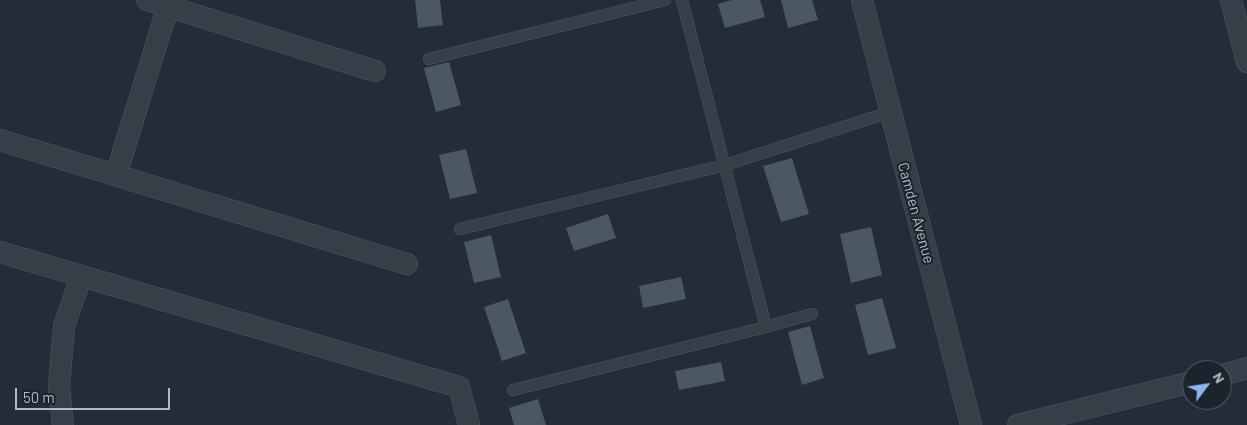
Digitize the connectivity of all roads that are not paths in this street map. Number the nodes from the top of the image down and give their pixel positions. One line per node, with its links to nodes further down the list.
1 (146, 0): 6 (street)
2 (665, 0): 7 (lane)
3 (682, 0): 12 (lane)
4 (862, 0): 10 (street, Camden Avenue)
5 (1231, 0): 8 (street)
6 (169, 3): 9 (street); 13 (street)
7 (429, 59)
8 (1247, 62)
9 (375, 72)
10 (890, 112): 12 (lane); 26 (street, Camden Avenue)
11 (0, 140): 13 (street)
12 (725, 165): 14 (lane); 19 (lane)
13 (116, 175): 16 (street)
14 (460, 228)
15 (0, 252): 17 (street)
16 (407, 264)
17 (81, 277): 24 (street); 25 (street)
18 (812, 314): 19 (lane)
19 (766, 327): 23 (lane)
20 (1247, 368): 21 (street)
21 (1232, 372)
22 (1182, 384): 27 (street)
23 (513, 390)
24 (63, 425)
25 (468, 425)
26 (971, 425)
27 (1018, 425)

